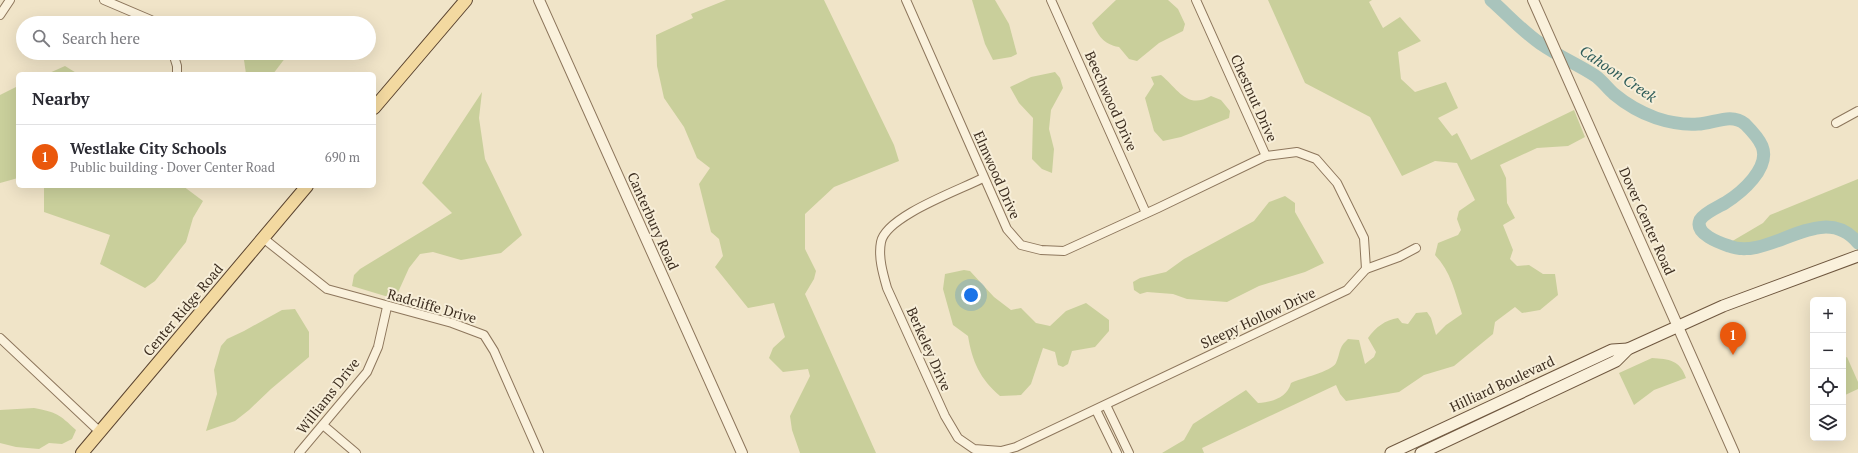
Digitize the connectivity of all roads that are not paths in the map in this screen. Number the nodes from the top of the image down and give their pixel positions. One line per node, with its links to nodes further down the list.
1 (10, 0): 9 (street)
2 (104, 0): 10 (street)
3 (466, 0): 13 (main road)
4 (538, 0): 36 (street, Canterbury Road)
5 (906, 0): 17 (street, Elmwood Drive)
6 (1051, 0): 19 (street, Beechwood Drive)
7 (1196, 0): 16 (street, Chestnut Drive)
8 (1533, 0): 25 (street, Dover Center Road)
9 (0, 15)
10 (142, 16)
11 (175, 60): 12 (street)
12 (177, 72)
13 (376, 106)
14 (1858, 111): 15 (street)
15 (1836, 123)
16 (1266, 156): 19 (street, Elmwood Drive); 23 (street, Chestnut Drive)
17 (983, 178): 19 (street, Elmwood Drive); 29 (street, Berkeley Drive)
18 (305, 188): 20 (main road, Center Ridge Road)
19 (1146, 214)
20 (263, 238): 24 (street, Radcliffe Drive); 31 (main road, Center Ridge Road)
21 (1416, 248): 23 (street, Sleepy Hollow Drive)
22 (1858, 256): 25 (main road, Hilliard Boulevard)
23 (1366, 269): 28 (street, Sleepy Hollow Drive)
24 (387, 307): 30 (street, Williams Drive); 35 (street, Radcliffe Drive)
25 (1678, 326): 27 (main road, Hilliard Boulevard); 41 (street, Dover Center Road)
26 (0, 338): 31 (street)
27 (1628, 349): 39 (main road, Hilliard Boulevard); 40 (main road, Hilliard Boulevard)
28 (1106, 405): 29 (street, Berkeley Drive); 38 (street)
29 (1096, 410): 37 (street)
30 (323, 425): 33 (street, Williams Drive); 34 (street)
31 (100, 432): 32 (main road, Center Ridge Road)
32 (82, 453)
33 (299, 453)
34 (356, 453)
35 (539, 453)
36 (742, 453)
37 (1117, 453)
38 (1129, 453)
39 (1391, 453)
40 (1421, 453)
41 (1734, 453)

